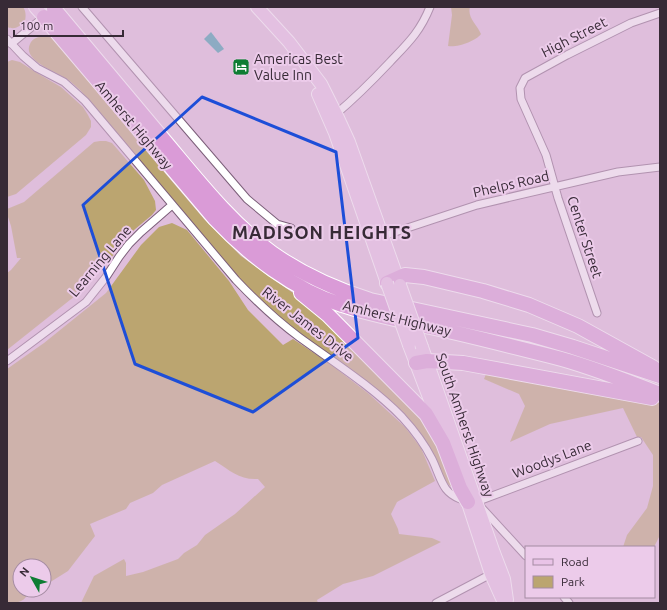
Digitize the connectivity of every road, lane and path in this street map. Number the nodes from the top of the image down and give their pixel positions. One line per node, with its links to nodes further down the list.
1 (82, 7): 13 (street)
2 (257, 7): 7 (main road, South Amherst Highway)
3 (430, 7): 9 (street)
4 (48, 9): 6 (street); 15 (highway, Amherst Highway); 21 (highway, Amherst Highway)
5 (660, 13): 8 (street, High Street)
6 (9, 41): 12 (street, River James Drive)
7 (303, 61): 9 (main road, South Amherst Highway); 14 (main road, South Amherst Highway)
8 (524, 80): 11 (street, Center Street)
9 (336, 114): 14 (main road, South Amherst Highway)
10 (660, 167): 11 (street, Phelps Road)
11 (555, 187): 14 (street, Phelps Road); 17 (street, Center Street)
12 (172, 205): 18 (street, Learning Lane); 25 (street, River James Drive)
13 (291, 228)
14 (377, 238): 16 (main road, South Amherst Highway)
15 (270, 268): 22 (highway, Amherst Highway); 25 (highway)
16 (395, 282): 19 (main road, South Amherst Highway, bridge); 19 (main road, South Amherst Highway, bridge); 20 (highway)
17 (597, 313)
18 (7, 361)
19 (421, 362): 23 (highway); 25 (main road, South Amherst Highway)
20 (660, 371)
21 (660, 376)
22 (660, 394)
23 (660, 400)
24 (638, 441): 25 (street, Woodys Lane)
25 (472, 502): 26 (street); 27 (main road, South Amherst Highway); 30 (main road, South Amherst Highway)
26 (525, 555)
27 (491, 574): 28 (street); 29 (main road, South Amherst Highway)
28 (436, 603)
29 (504, 603)
30 (508, 603)

